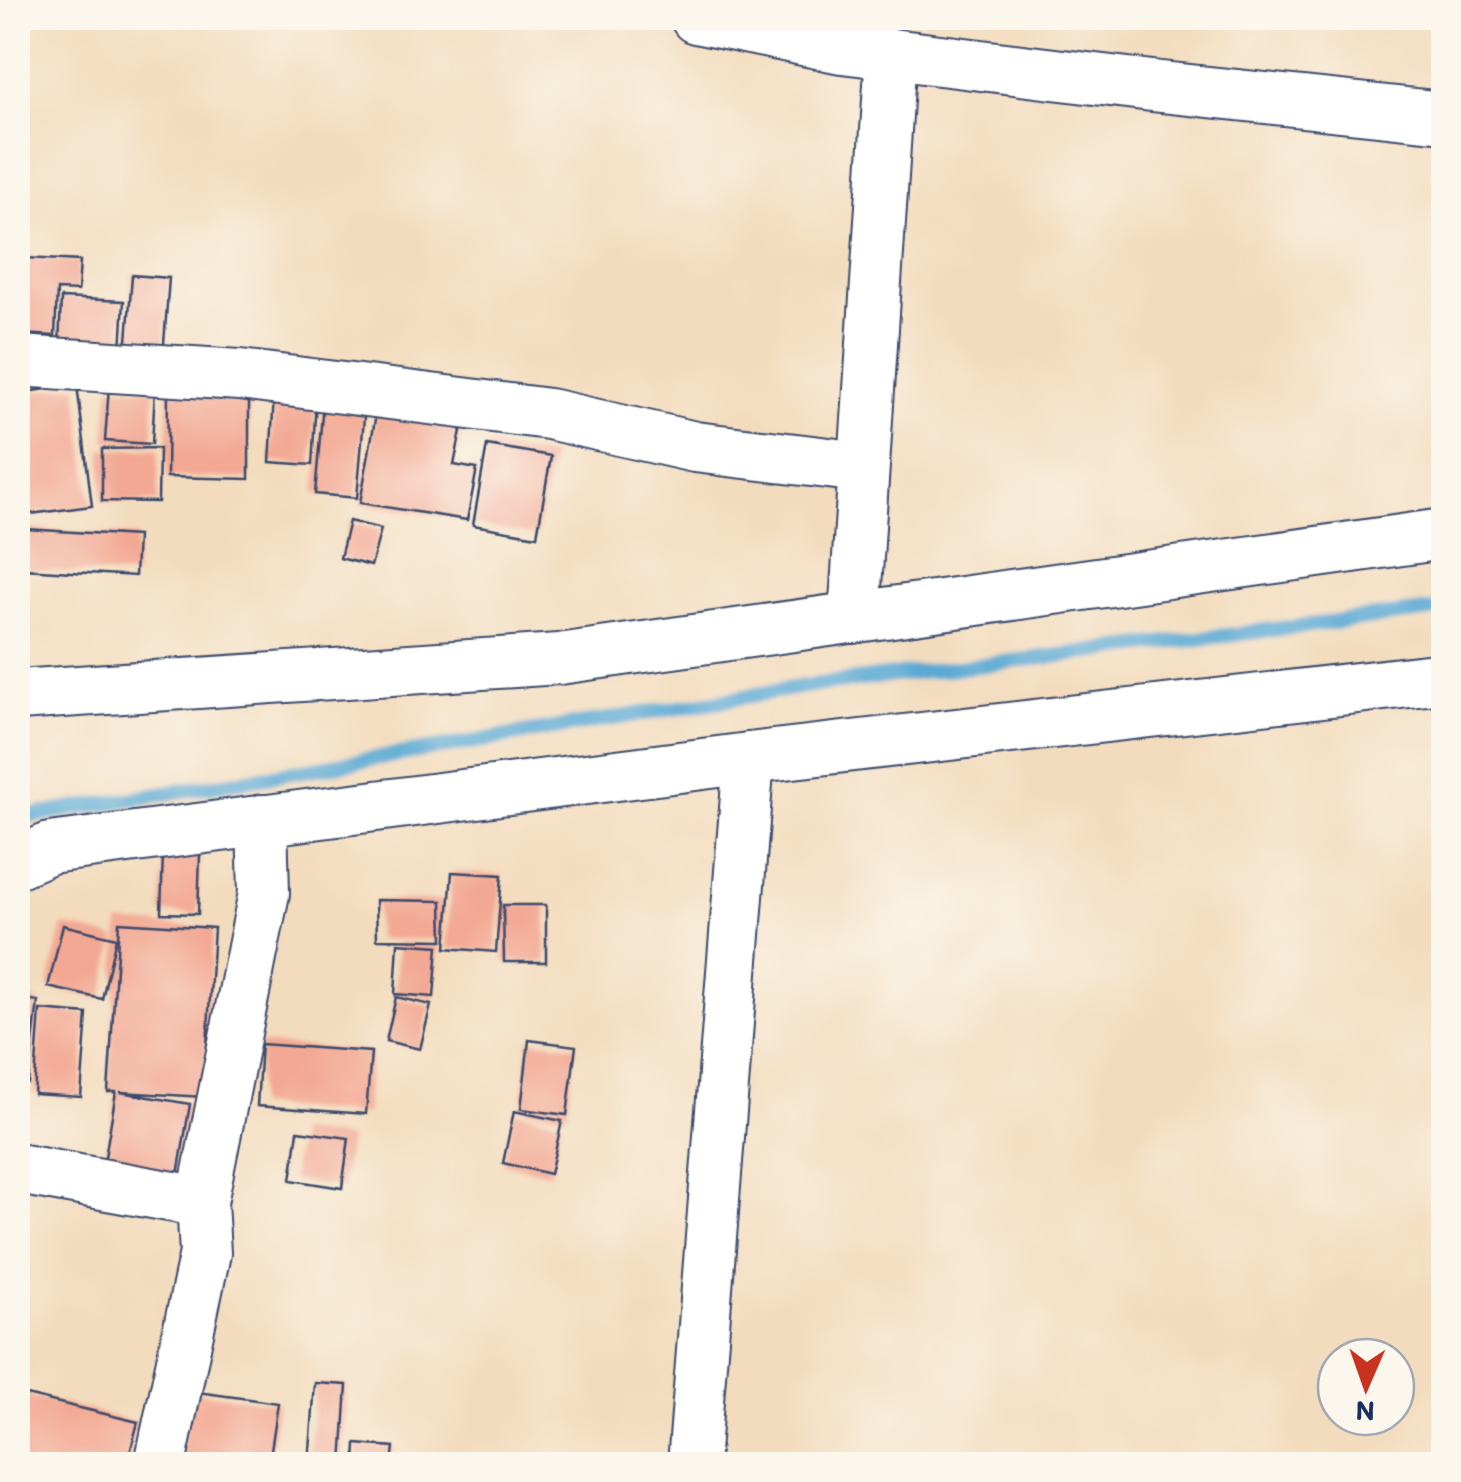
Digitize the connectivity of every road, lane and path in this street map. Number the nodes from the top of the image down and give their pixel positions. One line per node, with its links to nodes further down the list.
1 (696, 18): 2 (street)
2 (890, 54): 3 (street); 5 (street)
3 (1444, 117)
4 (18, 361): 5 (street)
5 (862, 467): 7 (street)
6 (1444, 534): 7 (street)
7 (854, 618): 9 (street)
8 (1444, 678): 10 (street)
9 (18, 695)
10 (750, 758): 11 (street); 16 (street)
11 (262, 820): 12 (street); 14 (street)
12 (18, 862)
13 (18, 1169): 14 (street)
14 (202, 1202): 15 (street)
15 (160, 1464)
16 (693, 1464)

